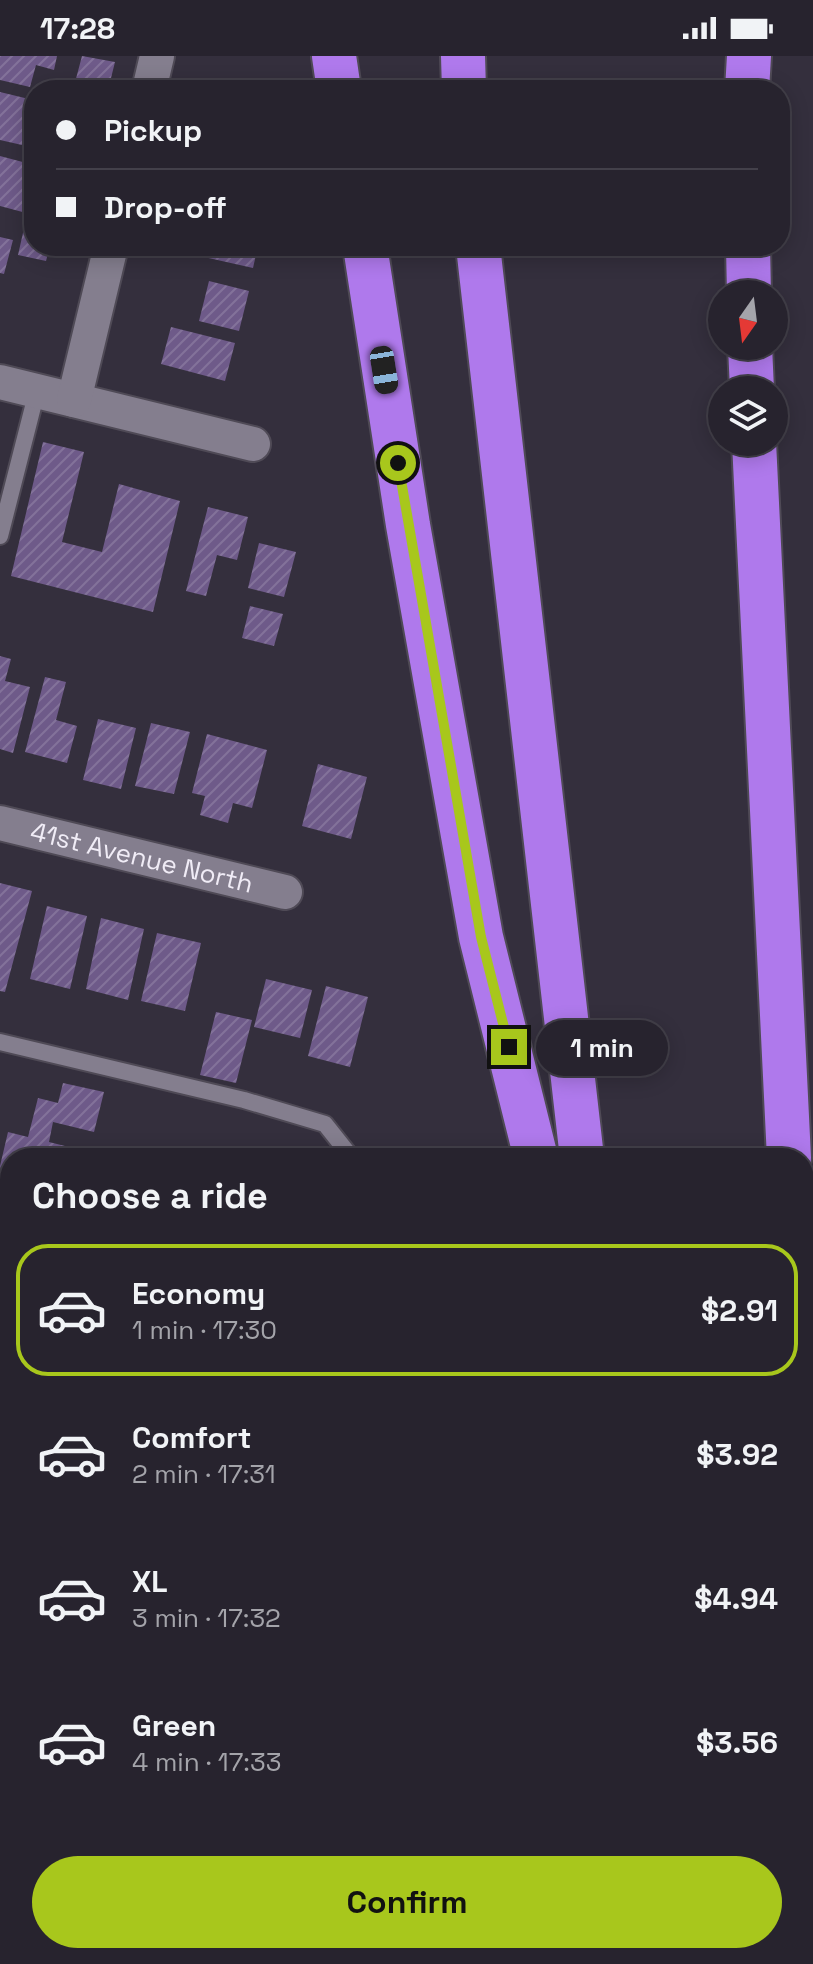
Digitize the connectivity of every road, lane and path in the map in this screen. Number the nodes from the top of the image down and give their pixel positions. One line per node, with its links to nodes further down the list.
1 (157, 56): 5 (street)
2 (334, 56): 6 (highway)
3 (463, 56): 7 (highway)
4 (749, 56): 8 (highway)
5 (151, 80)
6 (338, 80)
7 (464, 80)
8 (748, 80)
9 (109, 256): 16 (street)
10 (367, 256): 24 (highway)
11 (479, 256): 25 (highway)
12 (748, 256): 13 (highway)
13 (749, 280)
14 (0, 382): 15 (street)
15 (37, 391): 16 (street); 19 (lane)
16 (74, 400): 17 (street)
17 (253, 444)
18 (755, 456): 26 (highway)
19 (0, 536)
20 (0, 823): 21 (street, 41st Avenue North)
21 (285, 892)
22 (0, 1042): 23 (lane)
23 (344, 1148)
24 (534, 1148)
25 (581, 1148)
26 (789, 1148)

